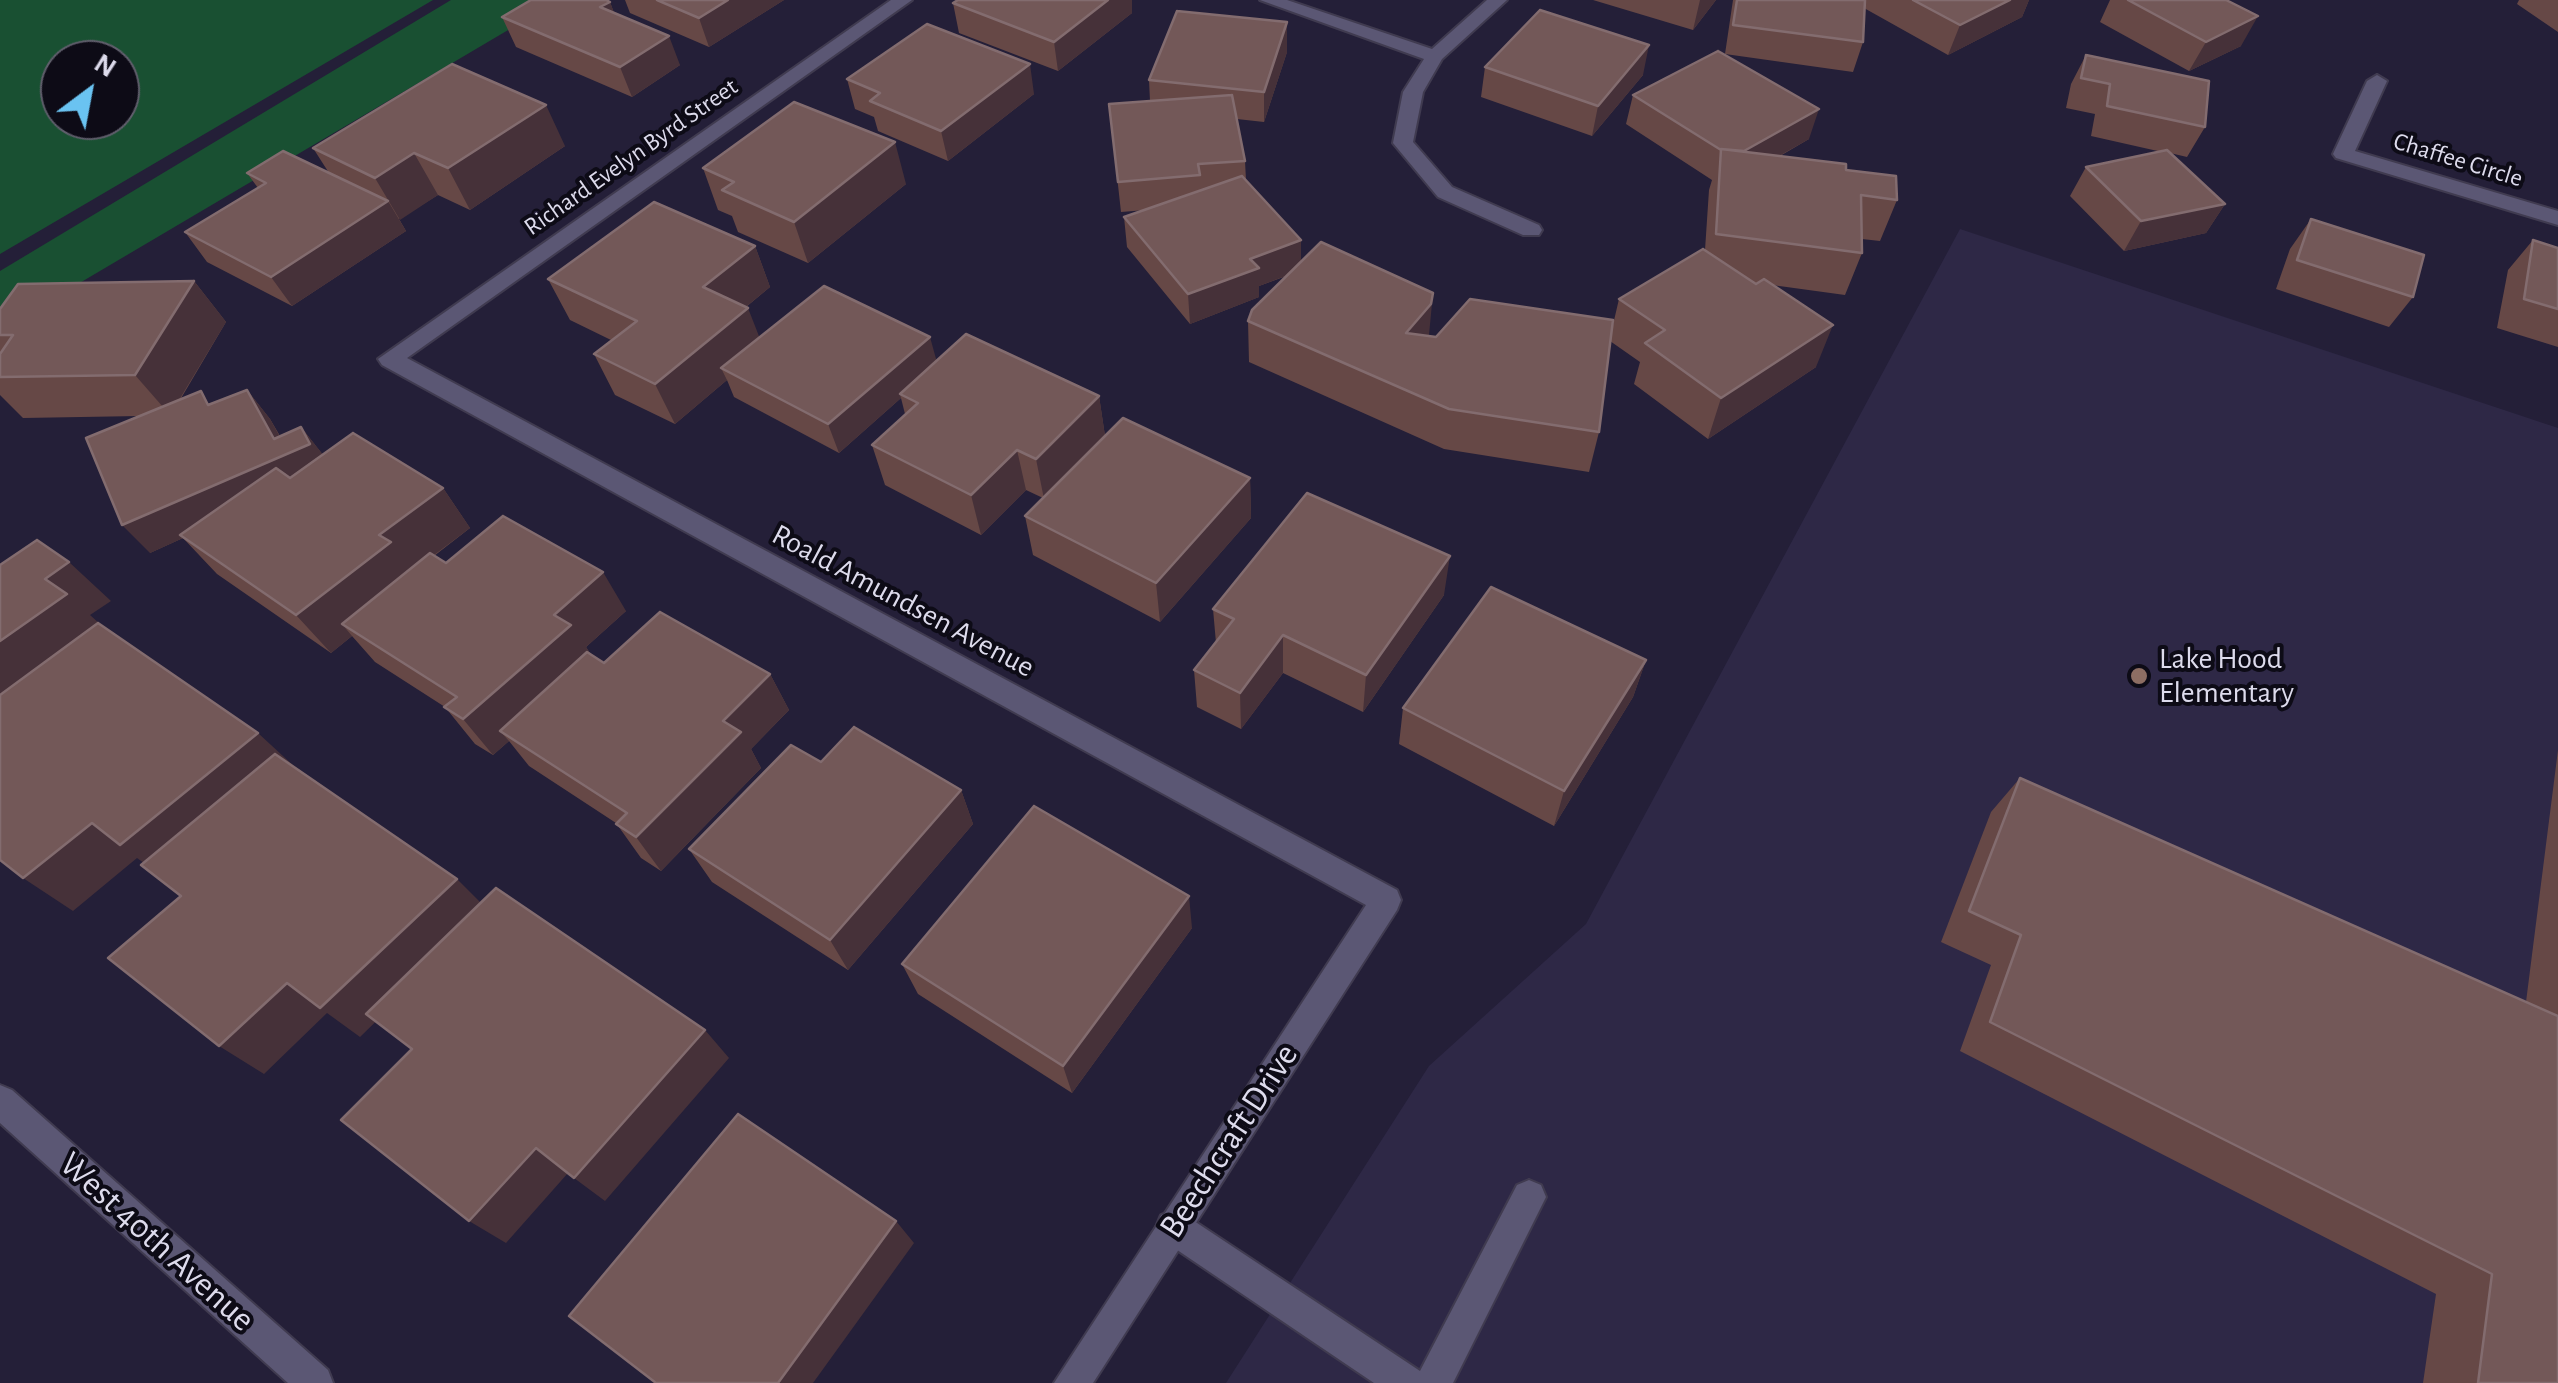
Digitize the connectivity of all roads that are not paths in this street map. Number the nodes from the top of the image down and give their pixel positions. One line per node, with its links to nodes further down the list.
1 (903, 0): 8 (street, Richard Evelyn Byrd Street)
2 (1269, 0): 4 (street)
3 (1498, 0): 4 (street)
4 (1434, 56): 7 (street)
5 (2377, 81): 6 (street, Chaffee Circle)
6 (2558, 218)
7 (1531, 230)
8 (390, 359): 9 (street, Roald Amundsen Avenue)
9 (1386, 900): 12 (street, Beechcraft Drive)
10 (0, 1101): 13 (street, West 40th Avenue)
11 (1528, 1197): 16 (street)
12 (1173, 1227): 14 (street, Beechcraft Drive); 15 (street)
13 (314, 1383)
14 (1072, 1383)
15 (1406, 1383)
16 (1433, 1383)

